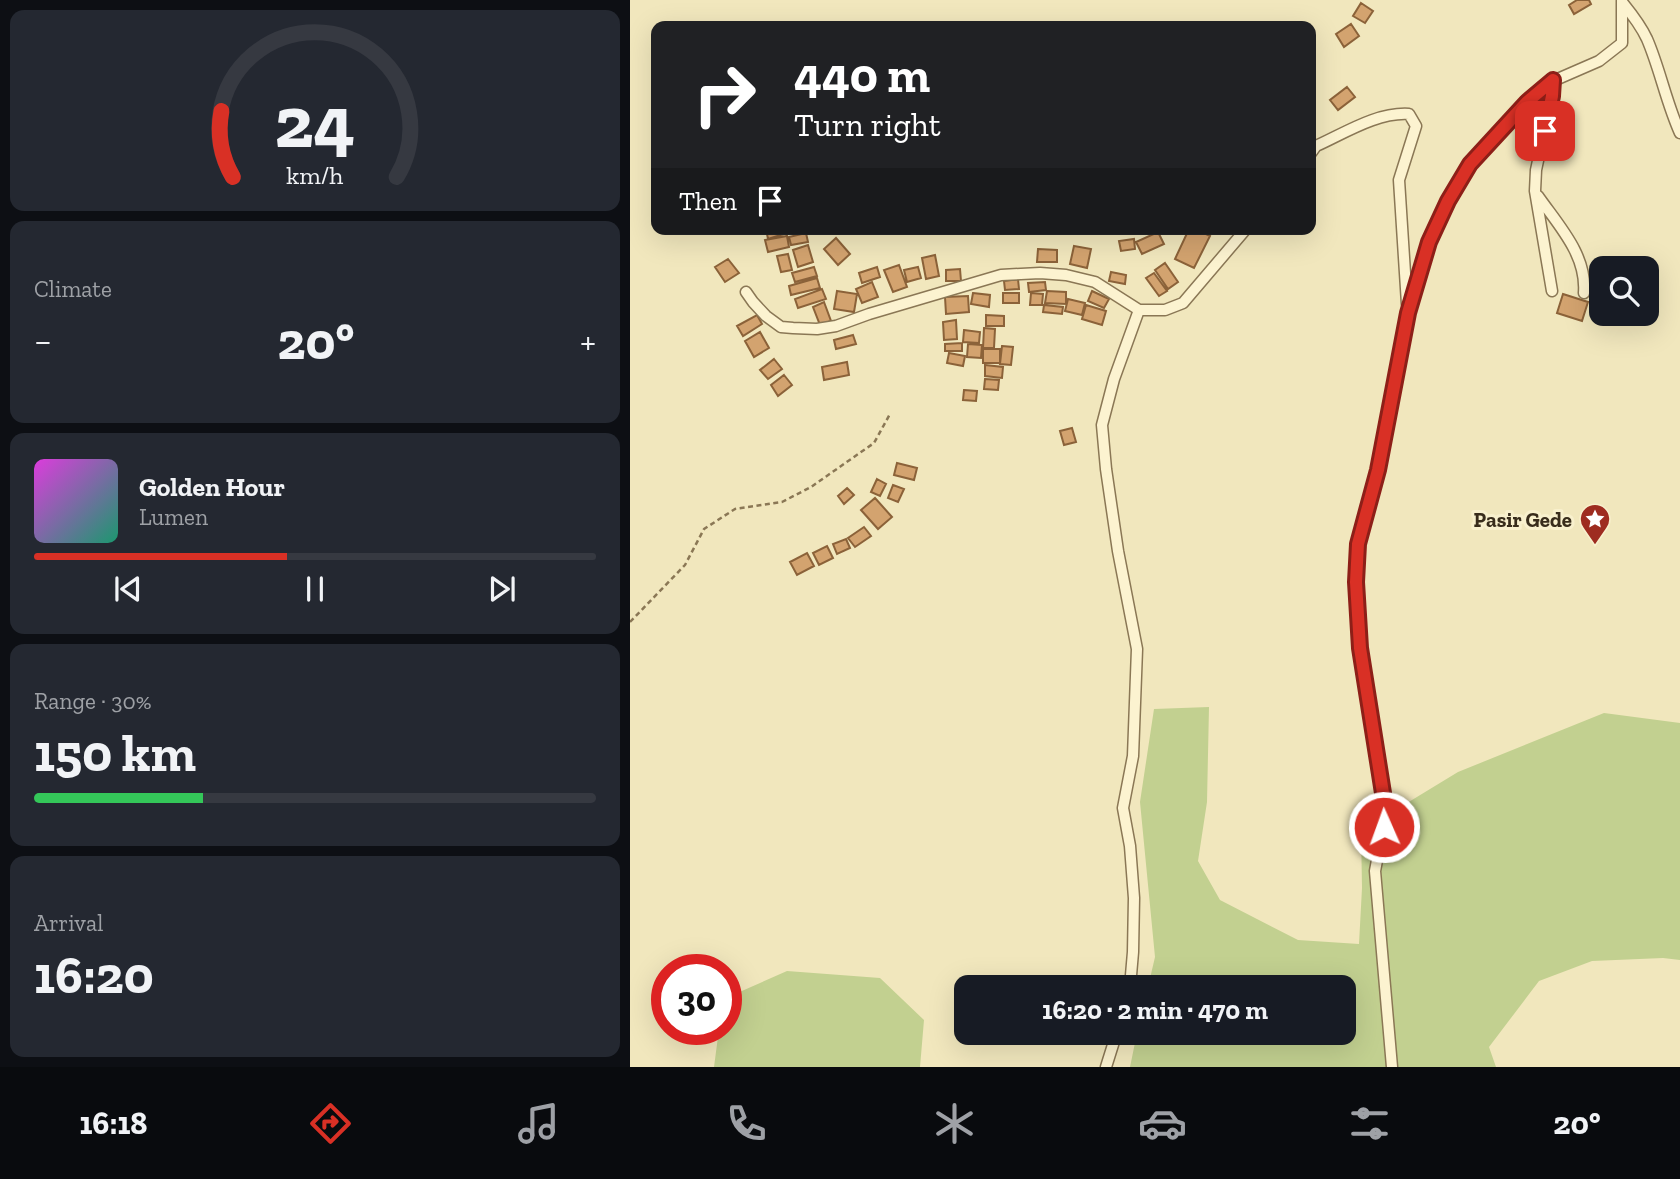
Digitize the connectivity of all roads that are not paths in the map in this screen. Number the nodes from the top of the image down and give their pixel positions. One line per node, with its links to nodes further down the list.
1 (1622, 1): 2 (street); 3 (street)
2 (1553, 80): 5 (street); 11 (street)
3 (1680, 133)
4 (1316, 146): 11 (street)
5 (1535, 191): 7 (street); 9 (street)
6 (1241, 235): 10 (street)
7 (1552, 291)
8 (746, 292): 10 (street)
9 (1584, 293)
10 (1139, 310): 12 (street)
11 (1408, 313): 15 (street)
12 (1131, 975)
13 (1113, 1045): 14 (street)
14 (1106, 1067)
15 (1392, 1067)

